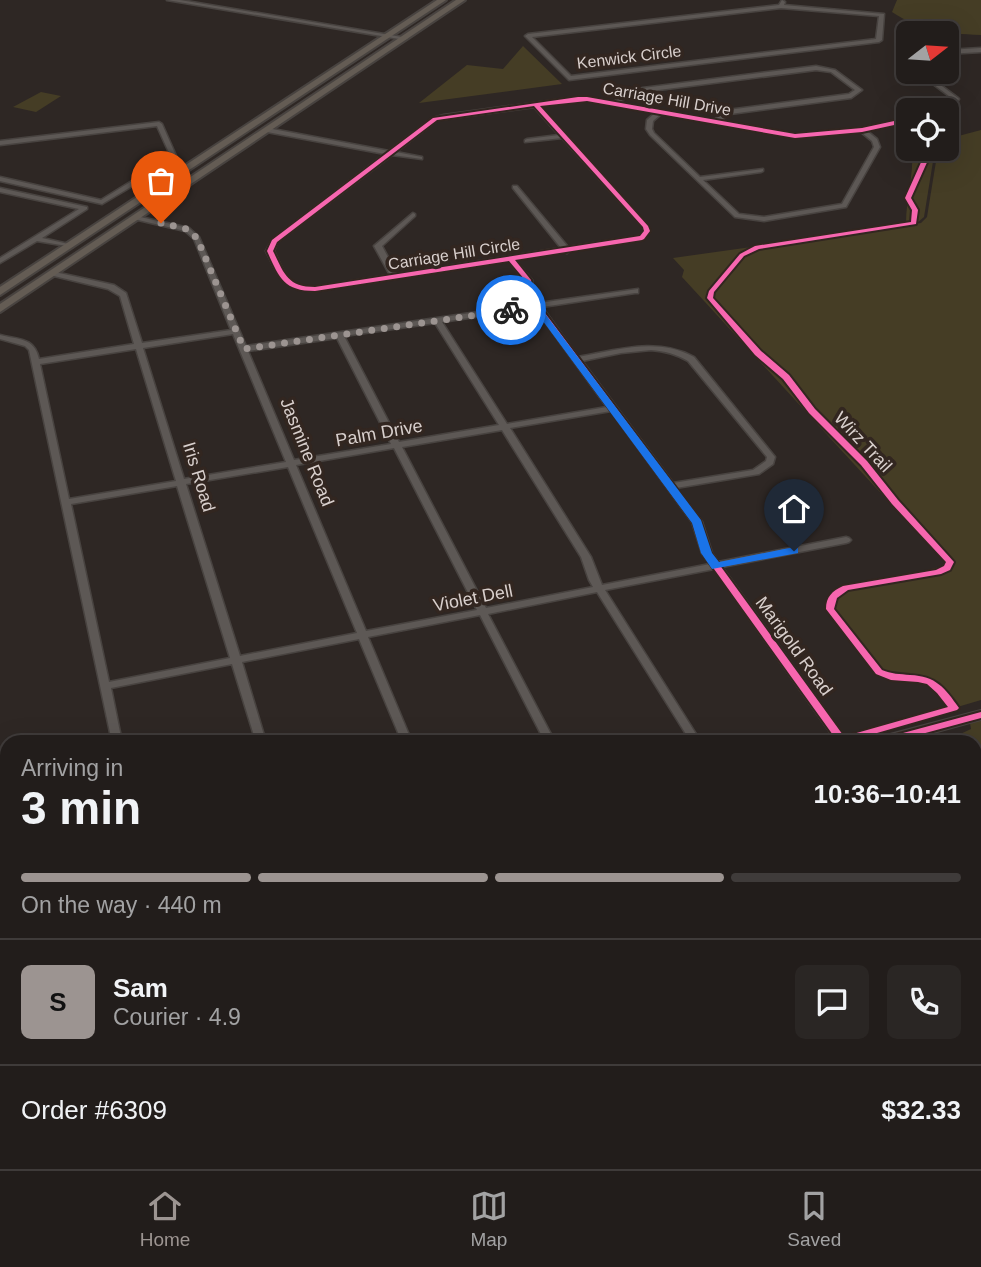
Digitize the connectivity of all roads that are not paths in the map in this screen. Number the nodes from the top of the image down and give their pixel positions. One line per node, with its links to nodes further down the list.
1 (170, 0): 5 (street)
2 (442, 0): 5 (main road)
3 (461, 0): 6 (main road)
4 (782, 3): 4 (street, Kenwick Circle)
5 (390, 36): 6 (street); 14 (main road)
6 (405, 38): 17 (main road)
7 (981, 50): 8 (street)
8 (959, 51)
9 (938, 84): 10 (street)
10 (955, 98)
11 (616, 103): 12 (street, Carriage Hill Drive); 13 (street, Carriage Hill Drive); 15 (street)
12 (536, 105): 20 (street, Carriage Hill Circle); 24 (street, Carriage Hill Drive)
13 (661, 111): 15 (street, Carriage Hill Drive); 29 (street)
14 (265, 118): 17 (main road); 19 (main road)
15 (715, 122): 18 (street, Carriage Hill Drive)
16 (896, 123): 18 (street, Carriage Hill Drive)
17 (267, 130): 21 (main road); 24 (street)
18 (862, 130): 29 (street)
19 (246, 131): 21 (main road); 31 (main road)
20 (564, 136): 22 (street); 40 (street, Carriage Hill Circle)
21 (252, 141): 37 (main road)
22 (527, 141)
23 (0, 144): 27 (street)
24 (390, 153): 25 (street); 45 (street, Carriage Hill Circle)
25 (420, 158)
26 (761, 170): 29 (street)
27 (147, 175): 30 (street); 31 (street)
28 (0, 179): 34 (street)
29 (697, 179)
30 (139, 180): 31 (street); 34 (street)
31 (167, 182): 39 (main road)
32 (515, 187): 40 (street)
33 (0, 190): 35 (street)
34 (102, 202): 35 (street)
35 (85, 208): 38 (street)
36 (413, 215): 45 (street)
37 (136, 218): 44 (main road); 52 (street, Jasmine Road)
38 (36, 241): 39 (street); 42 (street)
39 (68, 248): 43 (main road); 44 (main road)
40 (566, 251): 41 (street, Carriage Hill Circle)
41 (511, 259): 45 (street, Carriage Hill Circle); 49 (street, Marigold Road)
42 (0, 261)
43 (31, 272): 47 (main road); 48 (main road)
44 (53, 273): 48 (main road); 55 (street, Iris Road)
45 (395, 277)
46 (635, 291): 49 (street)
47 (0, 292)
48 (23, 294): 50 (main road)
49 (537, 306): 51 (street); 57 (street, Marigold Road)
50 (0, 309)
51 (438, 321): 53 (street); 60 (street)
52 (237, 331): 55 (street); 56 (street, Jasmine Road)
53 (340, 336): 56 (street); 61 (street)
54 (0, 337): 58 (street)
55 (138, 347): 58 (street); 63 (street, Iris Road)
56 (244, 349): 62 (street, Jasmine Road)
57 (578, 359): 59 (street, Marigold Road); 64 (street)
58 (36, 362): 65 (street)
59 (614, 408): 60 (street, Palm Drive); 64 (street, Marigold Road)
60 (505, 428): 61 (street, Palm Drive); 68 (street)
61 (398, 446): 62 (street, Palm Drive); 69 (street)
62 (290, 464): 63 (street, Palm Drive); 70 (street, Jasmine Road)
63 (181, 483): 65 (street, Palm Drive); 71 (street, Iris Road)
64 (671, 486): 67 (street, Marigold Road)
65 (66, 502): 72 (street)
66 (846, 540): 67 (street, Violet Dell)
67 (716, 566): 68 (street, Violet Dell); 79 (street, Marigold Road)
68 (600, 590): 69 (street, Violet Dell); 78 (street)
69 (482, 612): 70 (street, Violet Dell); 77 (street)
70 (362, 636): 71 (street, Violet Dell); 76 (street, Jasmine Road)
71 (236, 662): 72 (street, Violet Dell); 75 (street, Iris Road)
72 (105, 687): 74 (street)
73 (981, 715): 80 (street)
74 (115, 735)
75 (259, 735)
76 (404, 735)
77 (546, 735)
78 (692, 735)
79 (838, 735)
80 (906, 735)

